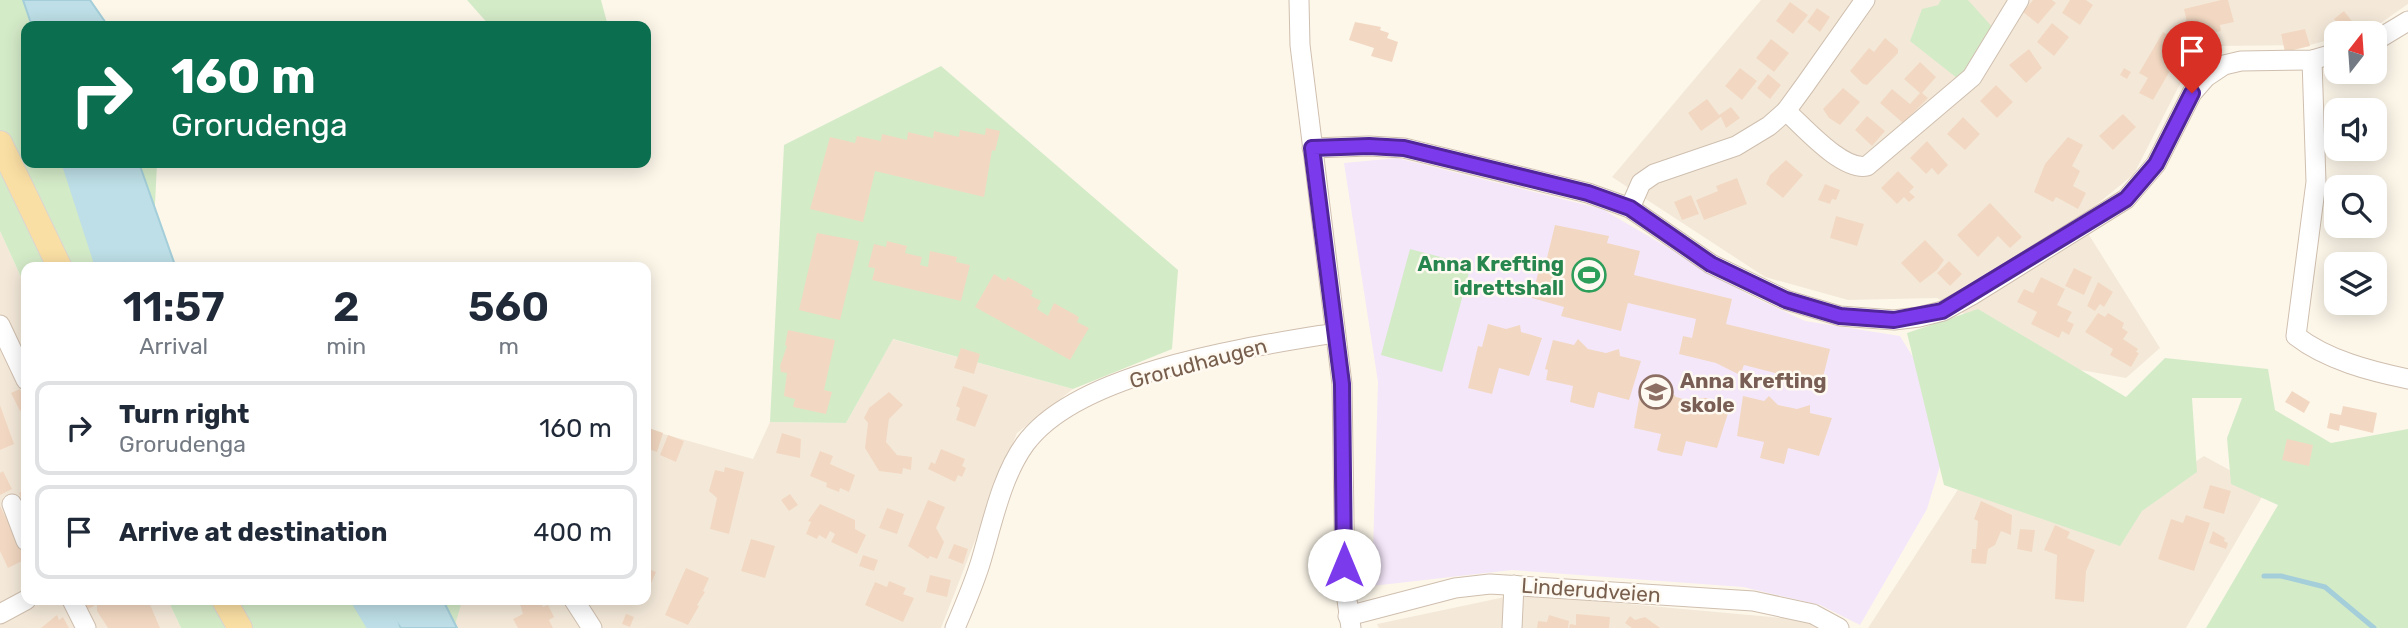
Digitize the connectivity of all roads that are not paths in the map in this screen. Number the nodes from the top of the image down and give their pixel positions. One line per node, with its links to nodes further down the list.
1 (1299, 0): 10 (street)
2 (1865, 0): 8 (street)
3 (2018, 0): 8 (street)
4 (2408, 21): 5 (street)
5 (2387, 34)
6 (2324, 56): 7 (street)
7 (2312, 60): 11 (street); 16 (street)
8 (1786, 111): 11 (street)
9 (0, 143): 12 (main road)
10 (1312, 148): 11 (street); 14 (street)
11 (1630, 208)
12 (57, 262)
13 (0, 325): 15 (street)
14 (1335, 333): 24 (street); 29 (street, Grorudhaugen)
15 (21, 369)
16 (2408, 379)
17 (12, 504): 18 (street)
18 (21, 528)
19 (1514, 585): 24 (street, Linderudveien); 25 (street, Linderudveien); 30 (street)
20 (21, 603): 23 (street)
21 (74, 605): 27 (street)
22 (578, 605): 28 (street)
23 (0, 614): 26 (street)
24 (1350, 622)
25 (1834, 627)
26 (5, 628)
27 (86, 628)
28 (592, 628)
29 (955, 628)
30 (1512, 628)

